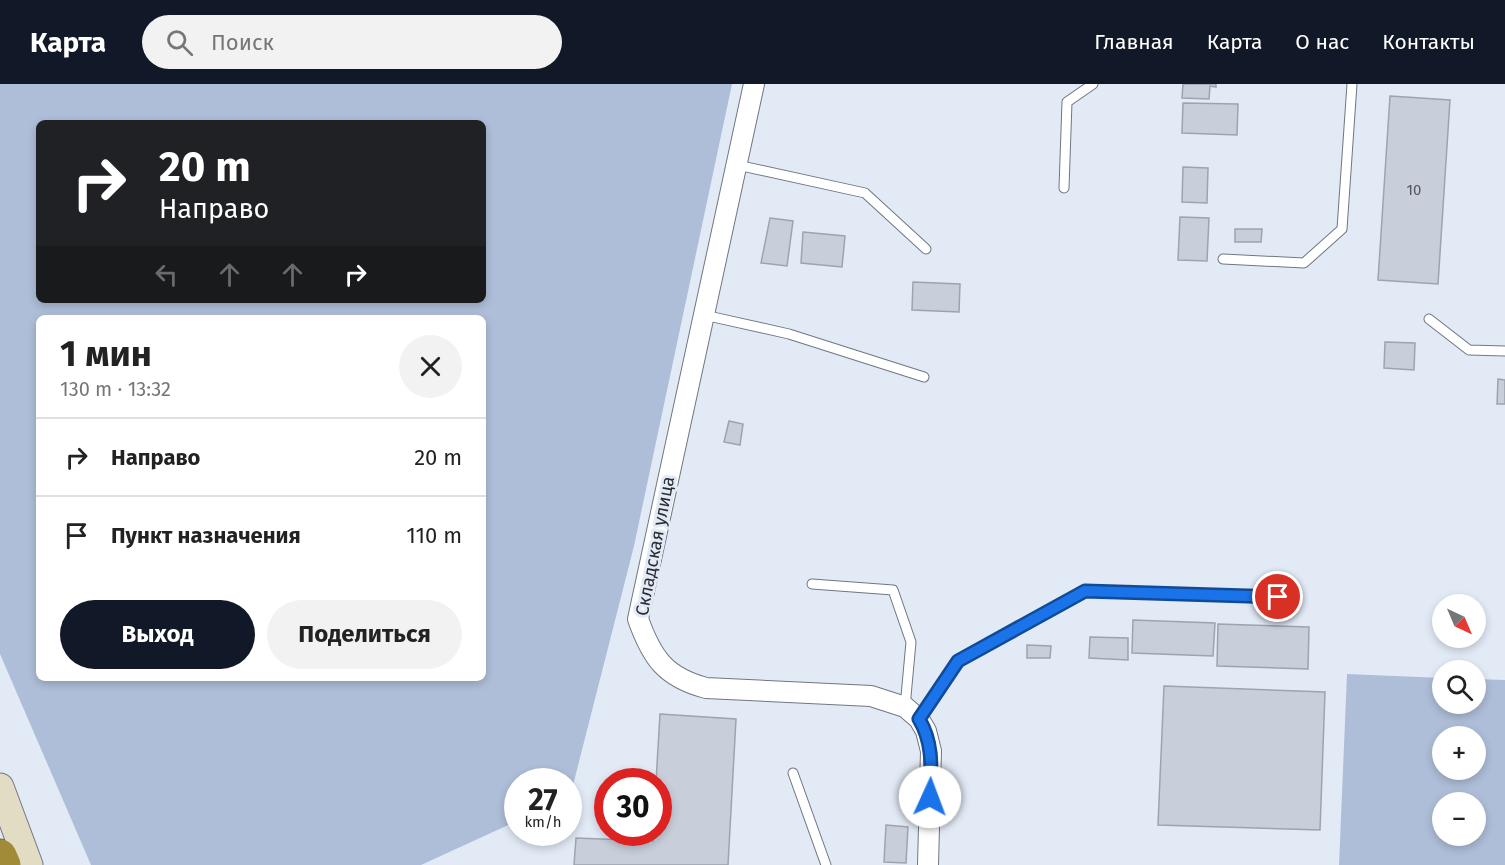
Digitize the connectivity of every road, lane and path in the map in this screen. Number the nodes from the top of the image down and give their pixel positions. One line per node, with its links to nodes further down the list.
1 (754, 84): 4 (street, Складская улица)
2 (1093, 84): 5 (lane)
3 (1352, 84): 7 (lane)
4 (736, 165): 6 (lane); 8 (street, Складская улица)
5 (1064, 188)
6 (926, 249)
7 (1223, 259)
8 (704, 315): 11 (lane); 14 (street, Складская улица)
9 (1429, 318): 10 (lane)
10 (1505, 351)
11 (924, 377)
12 (812, 584): 14 (lane)
13 (1278, 597): 14 (lane)
14 (912, 713): 21 (street)
15 (793, 773): 20 (lane)
16 (0, 787): 19 (main road)
17 (0, 856): 18 (highway)
18 (4, 865)
19 (29, 865)
20 (826, 865)
21 (928, 865)

